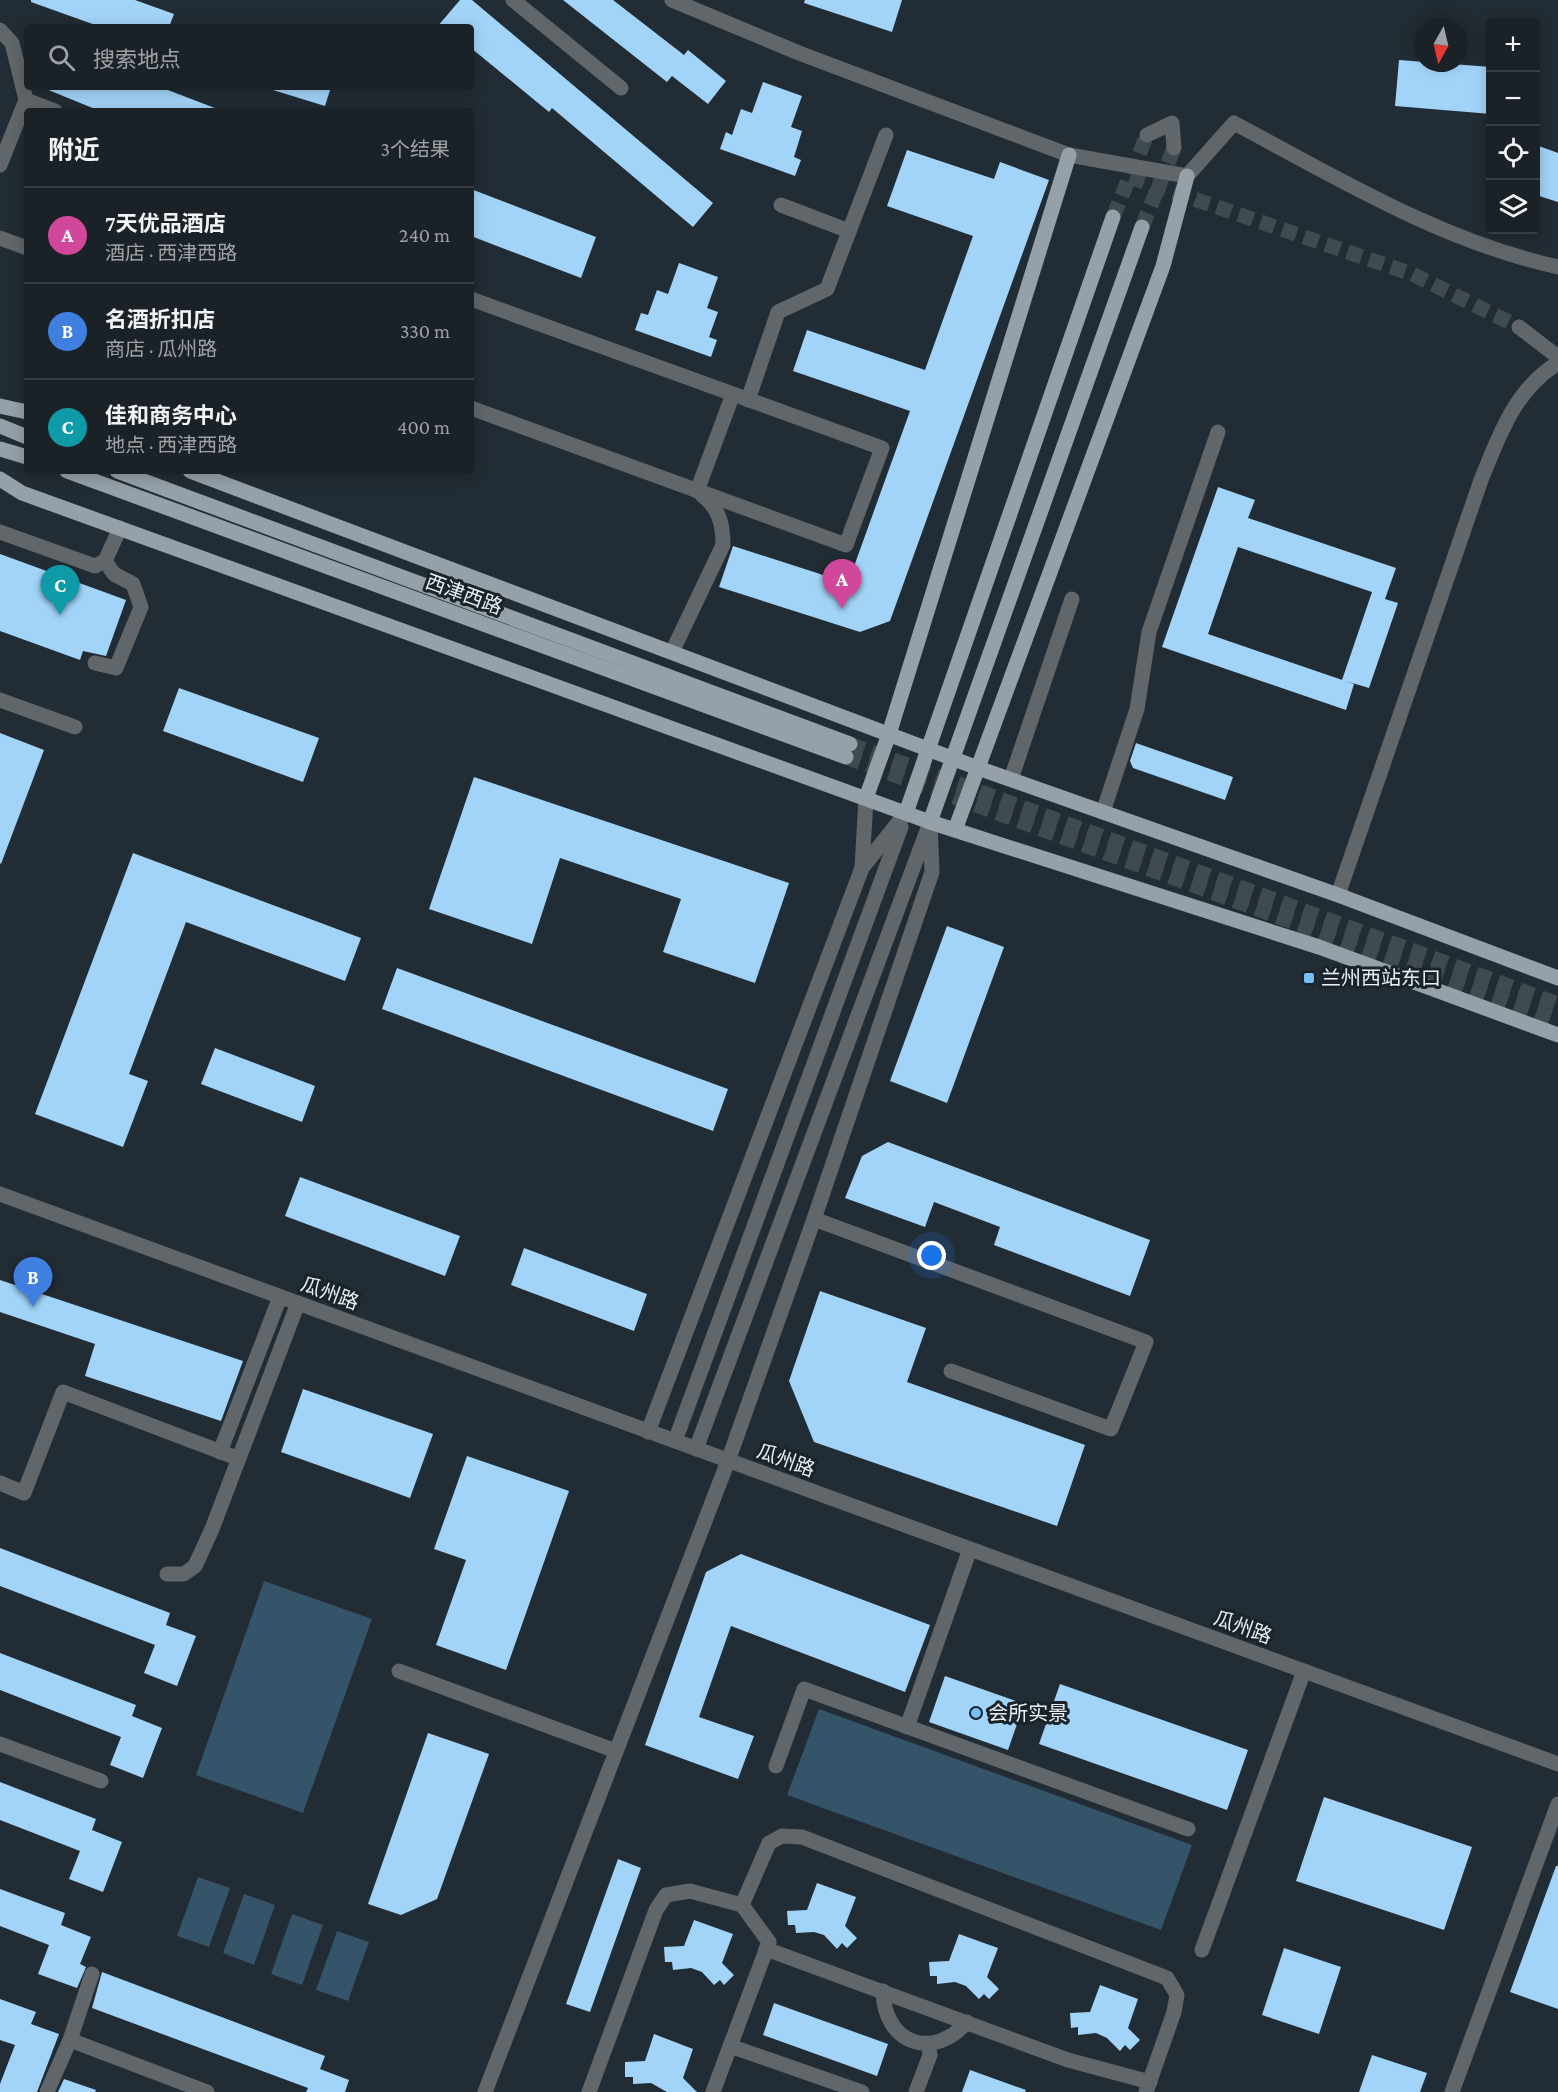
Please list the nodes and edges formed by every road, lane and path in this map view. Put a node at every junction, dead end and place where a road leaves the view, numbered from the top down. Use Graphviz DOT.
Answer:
graph roads {
  1 [pos="513,0"];
  2 [pos="672,0"];
  3 [pos="0,30"];
  4 [pos="621,88"];
  5 [pos="26,100"];
  6 [pos="48,108"];
  7 [pos="886,135"];
  8 [pos="1147,135"];
  9 [pos="1174,148"];
  10 [pos="1069,154"];
  11 [pos="0,165"];
  12 [pos="1187,176"];
  13 [pos="781,205"];
  14 [pos="1113,217"];
  15 [pos="1142,227"];
  16 [pos="849,231"];
  17 [pos="0,238"];
  18 [pos="24,247"];
  19 [pos="1558,267"];
  20 [pos="474,299"];
  21 [pos="1558,342"];
  22 [pos="1558,357"];
  23 [pos="1558,363"];
  24 [pos="733,394"];
  25 [pos="748,400"];
  26 [pos="0,406"];
  27 [pos="474,409"];
  28 [pos="24,411"];
  29 [pos="0,426"];
  30 [pos="1218,432"];
  31 [pos="24,436"];
  32 [pos="0,449"];
  33 [pos="24,456"];
  34 [pos="75,474"];
  35 [pos="125,474"];
  36 [pos="198,474"];
  37 [pos="0,479"];
  38 [pos="697,491"];
  39 [pos="120,528"];
  40 [pos="0,532"];
  41 [pos="105,561"];
  42 [pos="1072,599"];
  43 [pos="672,652"];
  44 [pos="95,663"];
  45 [pos="0,700"];
  46 [pos="75,727"];
  47 [pos="889,734"];
  48 [pos="930,750"];
  49 [pos="954,759"];
  50 [pos="978,768"];
  51 [pos="1011,779"];
  52 [pos="866,798"];
  53 [pos="1103,812"];
  54 [pos="906,813"];
  55 [pos="930,822"];
  56 [pos="955,830"];
  57 [pos="862,868"];
  58 [pos="1338,895"];
  59 [pos="1558,978"];
  60 [pos="1558,1035"];
  61 [pos="0,1194"];
  62 [pos="814,1220"];
  63 [pos="280,1297"];
  64 [pos="298,1303"];
  65 [pos="951,1371"];
  66 [pos="648,1432"];
  67 [pos="675,1441"];
  68 [pos="696,1449"];
  69 [pos="220,1452"];
  70 [pos="237,1458"];
  71 [pos="728,1461"];
  72 [pos="0,1483"];
  73 [pos="970,1549"];
  74 [pos="166,1574"];
  75 [pos="399,1671"];
  76 [pos="1304,1671"];
  77 [pos="907,1727"];
  78 [pos="0,1744"];
  79 [pos="616,1751"];
  80 [pos="1558,1764"];
  81 [pos="776,1766"];
  82 [pos="101,1781"];
  83 [pos="1558,1804"];
  84 [pos="1188,1829"];
  85 [pos="742,1905"];
  86 [pos="766,1949"];
  87 [pos="1202,1950"];
  88 [pos="92,1974"];
  89 [pos="882,1991"];
  90 [pos="967,2022"];
  91 [pos="70,2040"];
  92 [pos="928,2044"];
  93 [pos="730,2046"];
  94 [pos="1148,2087"];
  95 [pos="47,2092"];
  96 [pos="207,2092"];
  97 [pos="484,2092"];
  98 [pos="589,2092"];
  99 [pos="713,2092"];
  100 [pos="862,2092"];
  101 [pos="916,2092"];
  102 [pos="1452,2092"];
  1 -- 4 [label="street"];
  2 -- 10 [label="street"];
  3 -- 5 [label="street"];
  5 -- 6 [label="street"];
  5 -- 11 [label="street"];
  7 -- 16 [label="street"];
  8 -- 9 [label="street"];
  10 -- 12 [label="street"];
  10 -- 47 [label="main road"];
  12 -- 19 [label="street"];
  12 -- 50 [label="main road"];
  13 -- 16 [label="street"];
  14 -- 48 [label="main road"];
  15 -- 49 [label="main road"];
  16 -- 25 [label="street"];
  17 -- 18 [label="street"];
  20 -- 24 [label="street"];
  21 -- 22 [label="street"];
  23 -- 58 [label="street"];
  24 -- 25 [label="street"];
  24 -- 38 [label="street"];
  25 -- 38 [label="street"];
  26 -- 28 [label="main road"];
  27 -- 38 [label="street"];
  29 -- 31 [label="main road"];
  30 -- 53 [label="street"];
  32 -- 33 [label="main road"];
  34 -- 35 [label="main road, 西津西路"];
  36 -- 43 [label="main road"];
  37 -- 39 [label="main road"];
  38 -- 43 [label="street"];
  39 -- 41 [label="street"];
  39 -- 52 [label="main road"];
  40 -- 41 [label="street"];
  41 -- 44 [label="street"];
  42 -- 51 [label="street"];
  43 -- 47 [label="main road"];
  45 -- 46 [label="street"];
  47 -- 48 [label="main road"];
  47 -- 52 [label="main road"];
  48 -- 49 [label="main road"];
  48 -- 54 [label="main road"];
  49 -- 50 [label="main road"];
  49 -- 55 [label="main road"];
  50 -- 51 [label="main road"];
  50 -- 56 [label="main road"];
  51 -- 53 [label="main road"];
  52 -- 54 [label="main road"];
  52 -- 57 [label="street"];
  53 -- 58 [label="main road"];
  54 -- 55 [label="main road"];
  54 -- 57 [label="street"];
  54 -- 67 [label="street"];
  55 -- 56 [label="main road"];
  55 -- 62 [label="street"];
  55 -- 68 [label="street"];
  56 -- 60 [label="main road"];
  57 -- 66 [label="street"];
  58 -- 59 [label="main road"];
  61 -- 63 [label="street, 瓜州路"];
  62 -- 65 [label="street"];
  62 -- 71 [label="street"];
  63 -- 64 [label="street, 瓜州路"];
  63 -- 69 [label="street"];
  64 -- 66 [label="street, 瓜州路"];
  64 -- 70 [label="street"];
  66 -- 67 [label="street, 瓜州路"];
  67 -- 68 [label="street, 瓜州路"];
  68 -- 71 [label="street, 瓜州路"];
  69 -- 70 [label="street"];
  69 -- 72 [label="street"];
  70 -- 74 [label="street"];
  71 -- 73 [label="street, 瓜州路"];
  71 -- 79 [label="street"];
  73 -- 76 [label="street, 瓜州路"];
  73 -- 77 [label="street"];
  75 -- 79 [label="street"];
  76 -- 80 [label="street, 瓜州路"];
  76 -- 87 [label="street"];
  77 -- 81 [label="street"];
  77 -- 84 [label="street"];
  78 -- 82 [label="street"];
  79 -- 97 [label="street"];
  83 -- 102 [label="street"];
  85 -- 86 [label="street"];
  85 -- 94 [label="street"];
  85 -- 98 [label="street"];
  86 -- 89 [label="street"];
  86 -- 93 [label="street"];
  88 -- 91 [label="street"];
  89 -- 90 [label="street"];
  89 -- 92 [label="street"];
  90 -- 92 [label="street"];
  90 -- 94 [label="street"];
  91 -- 95 [label="street"];
  91 -- 96 [label="street"];
  92 -- 101 [label="street"];
  93 -- 99 [label="street"];
  93 -- 100 [label="street"];
}
